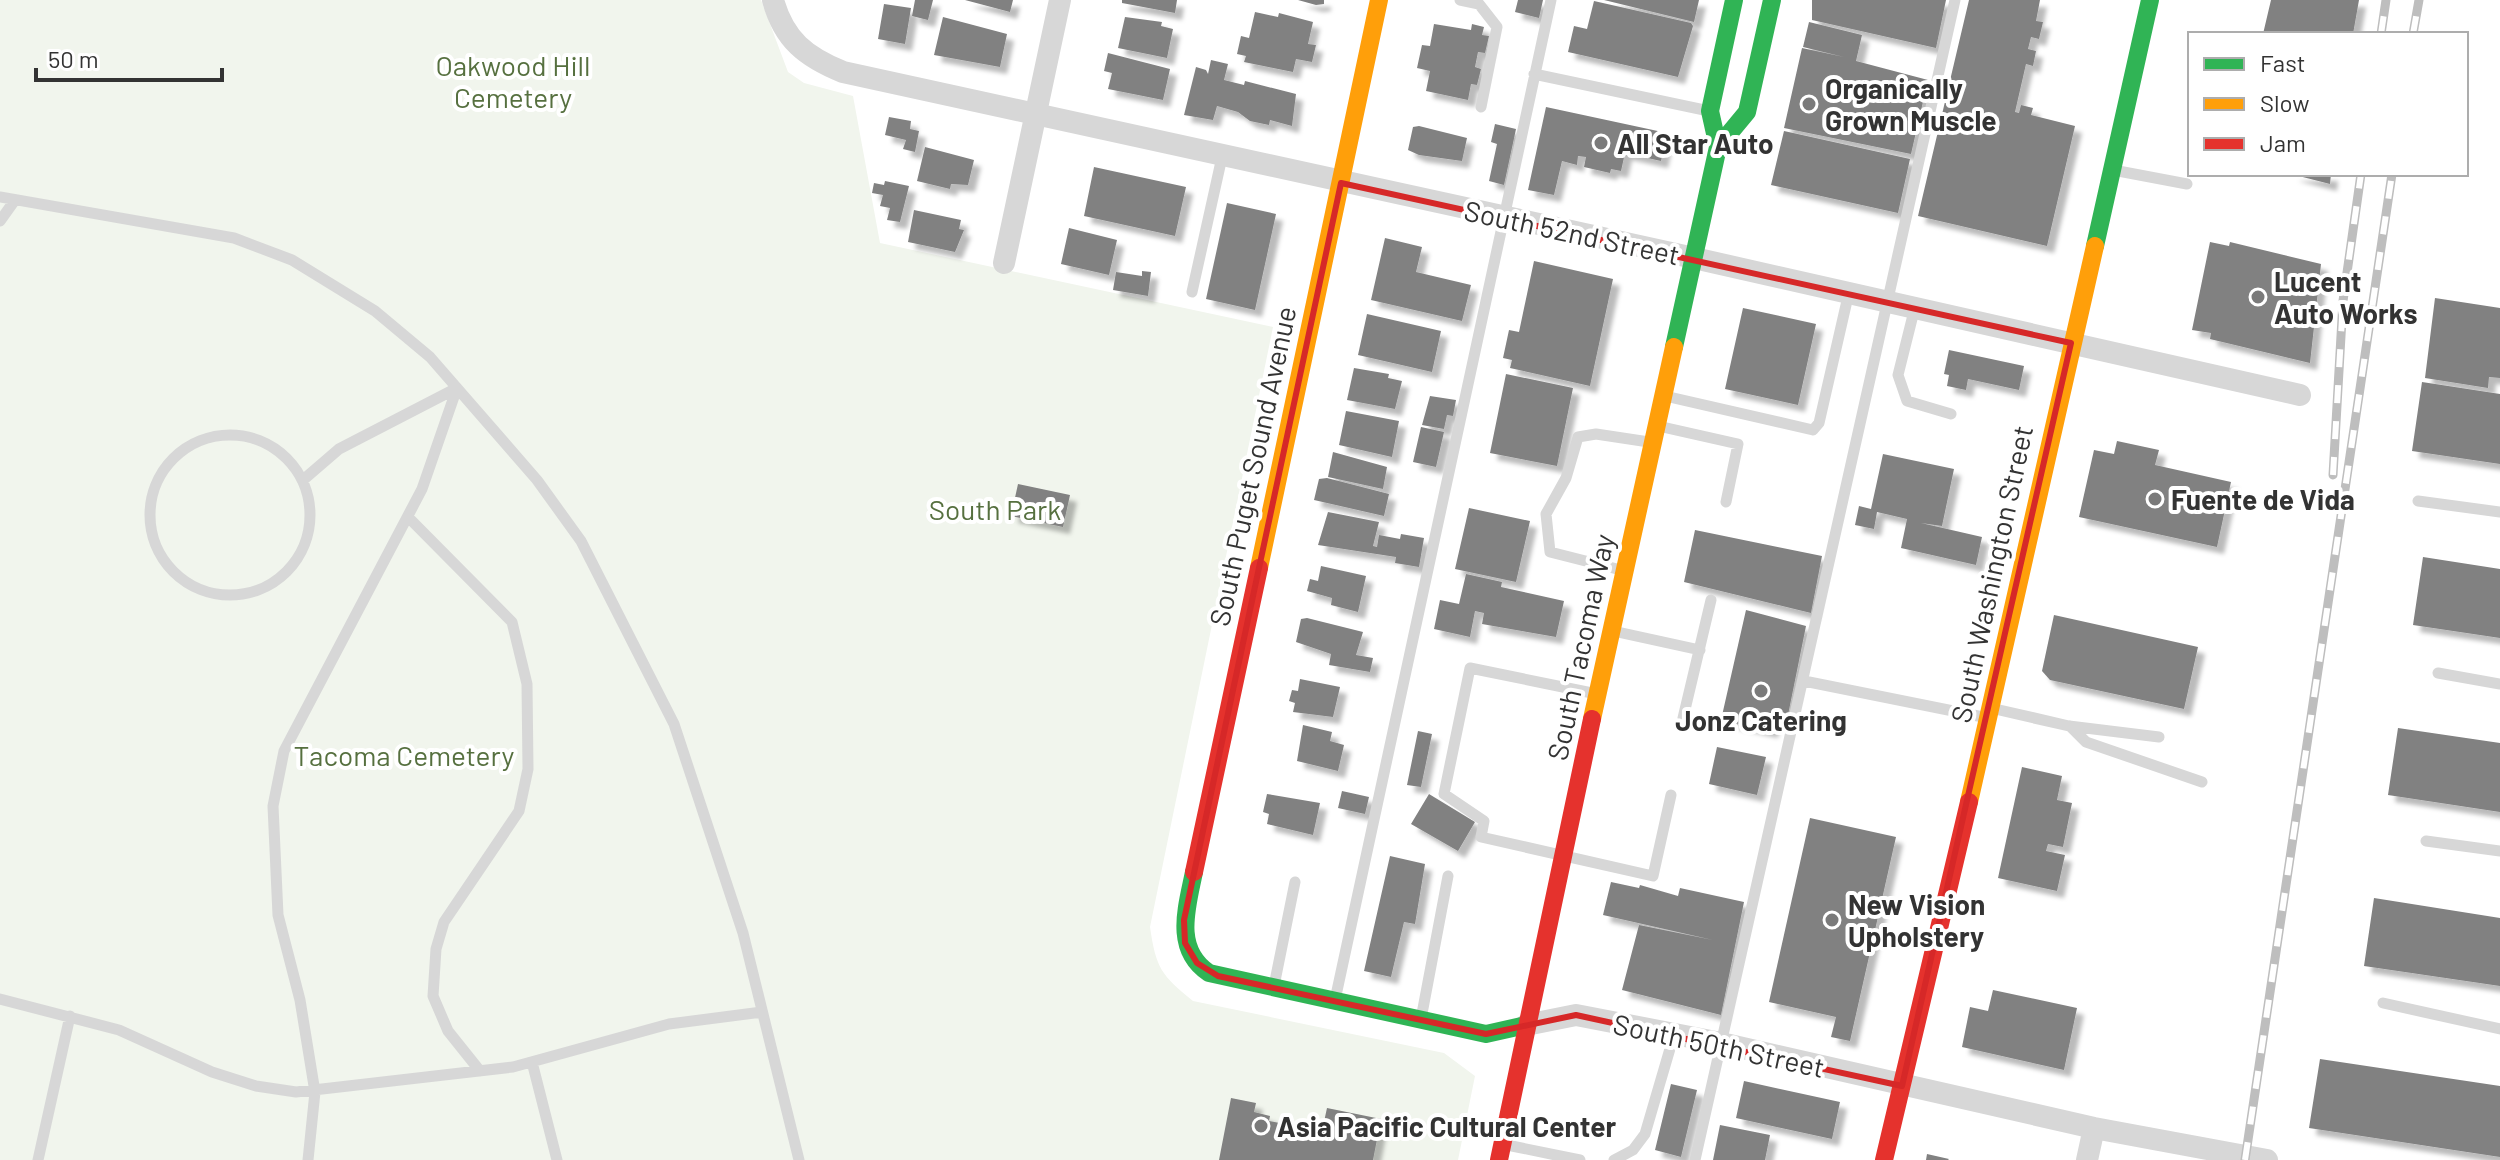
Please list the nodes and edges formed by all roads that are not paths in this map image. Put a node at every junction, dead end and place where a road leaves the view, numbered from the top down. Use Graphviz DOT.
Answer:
graph roads {
  1 [pos="773,0"];
  2 [pos="1060,0"];
  3 [pos="1379,0"];
  4 [pos="1460,0"];
  5 [pos="1551,0"];
  6 [pos="1734,0"];
  7 [pos="1772,0"];
  8 [pos="1955,0"];
  9 [pos="2150,0"];
  10 [pos="1534,74"];
  11 [pos="1481,107"];
  12 [pos="1710,111"];
  13 [pos="1036,115"];
  14 [pos="1718,147"];
  15 [pos="1222,157"];
  16 [pos="2111,170"];
  17 [pos="1341,183"];
  18 [pos="2187,184"];
  19 [pos="0,197"];
  20 [pos="15,200"];
  21 [pos="1502,217"];
  22 [pos="0,221"];
  23 [pos="1694,258"];
  24 [pos="1004,263"];
  25 [pos="1192,292"];
  26 [pos="1849,292"];
  27 [pos="1888,301"];
  28 [pos="1915,307"];
  29 [pos="2071,343"];
  30 [pos="457,388"];
  31 [pos="2300,395"];
  32 [pos="1664,396"];
  33 [pos="1951,414"];
  34 [pos="1655,434"];
  35 [pos="303,480"];
  36 [pos="2418,501"];
  37 [pos="1726,502"];
  38 [pos="2500,512"];
  39 [pos="408,517"];
  40 [pos="1625,571"];
  41 [pos="1711,600"];
  42 [pos="1612,631"];
  43 [pos="1700,650"];
  44 [pos="2438,673"];
  45 [pos="1804,681"];
  46 [pos="2500,684"];
  47 [pos="1599,694"];
  48 [pos="1990,713"];
  49 [pos="1683,718"];
  50 [pos="2069,726"];
  51 [pos="2159,737"];
  52 [pos="2202,782"];
  53 [pos="1671,795"];
  54 [pos="2426,841"];
  55 [pos="2500,851"];
  56 [pos="1563,856"];
  57 [pos="1448,876"];
  58 [pos="1295,882"];
  59 [pos="1185,943"];
  60 [pos="1274,987"];
  61 [pos="0,999"];
  62 [pos="1335,1000"];
  63 [pos="2383,1003"];
  64 [pos="762,1012"];
  65 [pos="70,1016"];
  66 [pos="1421,1019"];
  67 [pos="1526,1025"];
  68 [pos="2500,1029"];
  69 [pos="1674,1035"];
  70 [pos="1721,1043"];
  71 [pos="532,1062"];
  72 [pos="480,1071"];
  73 [pos="1902,1086"];
  74 [pos="315,1092"];
  75 [pos="2094,1128"];
  76 [pos="1501,1152"];
  77 [pos="38,1160"];
  78 [pos="308,1160"];
  79 [pos="557,1160"];
  80 [pos="799,1160"];
  81 [pos="1580,1160"];
  82 [pos="1614,1160"];
  83 [pos="1695,1160"];
  84 [pos="1884,1160"];
  85 [pos="2087,1160"];
  86 [pos="2267,1160"];
  1 -- 13 [label="street, South 52nd Street"];
  2 -- 13 [label="street"];
  3 -- 17 [label="street, South Puget Sound Avenue"];
  4 -- 11 [label="lane"];
  5 -- 10 [label="lane"];
  6 -- 12 [label="street, South Tacoma Way"];
  7 -- 14 [label="street, South Tacoma Way"];
  8 -- 27 [label="lane"];
  9 -- 16 [label="street, South Washington Street"];
  10 -- 12 [label="lane"];
  10 -- 21 [label="lane"];
  12 -- 14 [label="street, South Tacoma Way"];
  13 -- 15 [label="street, South 52nd Street"];
  13 -- 24 [label="street"];
  14 -- 23 [label="street, South Tacoma Way"];
  15 -- 17 [label="street, South 52nd Street"];
  15 -- 25 [label="lane"];
  16 -- 18 [label="lane"];
  16 -- 29 [label="street, South Washington Street"];
  17 -- 21 [label="street, South 52nd Street"];
  17 -- 59 [label="street, South Puget Sound Avenue"];
  19 -- 20 [label="lane"];
  20 -- 22 [label="lane"];
  20 -- 30 [label="lane"];
  21 -- 23 [label="street, South 52nd Street"];
  21 -- 62 [label="lane"];
  23 -- 26 [label="street, South 52nd Street"];
  23 -- 32 [label="street, South Tacoma Way"];
  26 -- 27 [label="street, South 52nd Street"];
  26 -- 32 [label="lane"];
  27 -- 28 [label="street, South 52nd Street"];
  27 -- 45 [label="lane"];
  28 -- 29 [label="street, South 52nd Street"];
  28 -- 33 [label="lane"];
  29 -- 31 [label="street, South 52nd Street"];
  29 -- 48 [label="street, South Washington Street"];
  30 -- 35 [label="lane"];
  30 -- 39 [label="lane"];
  30 -- 64 [label="lane"];
  32 -- 34 [label="street, South Tacoma Way"];
  34 -- 37 [label="lane"];
  34 -- 40 [label="street, South Tacoma Way"];
  34 -- 40 [label="lane"];
  35 -- 35 [label="lane"];
  36 -- 38 [label="lane"];
  39 -- 72 [label="lane"];
  39 -- 74 [label="lane"];
  40 -- 42 [label="street, South Tacoma Way"];
  41 -- 43 [label="lane"];
  42 -- 43 [label="lane"];
  42 -- 47 [label="street, South Tacoma Way"];
  43 -- 49 [label="lane"];
  44 -- 46 [label="lane"];
  45 -- 48 [label="lane"];
  45 -- 70 [label="lane"];
  47 -- 56 [label="street, South Tacoma Way"];
  47 -- 56 [label="lane"];
  48 -- 50 [label="lane"];
  48 -- 73 [label="street, South Washington Street"];
  50 -- 51 [label="lane"];
  50 -- 52 [label="lane"];
  53 -- 56 [label="lane"];
  54 -- 55 [label="lane"];
  56 -- 67 [label="street, South Tacoma Way"];
  57 -- 66 [label="lane"];
  58 -- 60 [label="lane"];
  59 -- 60 [label="street, South 50th Street"];
  60 -- 62 [label="street, South 50th Street"];
  61 -- 65 [label="lane"];
  62 -- 66 [label="street, South 50th Street"];
  63 -- 68 [label="lane"];
  64 -- 71 [label="lane"];
  64 -- 80 [label="lane"];
  65 -- 74 [label="lane"];
  65 -- 77 [label="lane"];
  66 -- 67 [label="street, South 50th Street"];
  67 -- 69 [label="street, South 50th Street"];
  67 -- 76 [label="street, South Tacoma Way"];
  69 -- 70 [label="street, South 50th Street"];
  69 -- 82 [label="lane"];
  70 -- 73 [label="street, South 50th Street"];
  70 -- 83 [label="lane"];
  71 -- 72 [label="lane"];
  71 -- 79 [label="lane"];
  72 -- 74 [label="lane"];
  73 -- 75 [label="street, South 50th Street"];
  73 -- 84 [label="street, South Washington Street"];
  74 -- 78 [label="lane"];
  75 -- 85 [label="street"];
  75 -- 86 [label="street, South 50th Street"];
  76 -- 81 [label="lane"];
}
